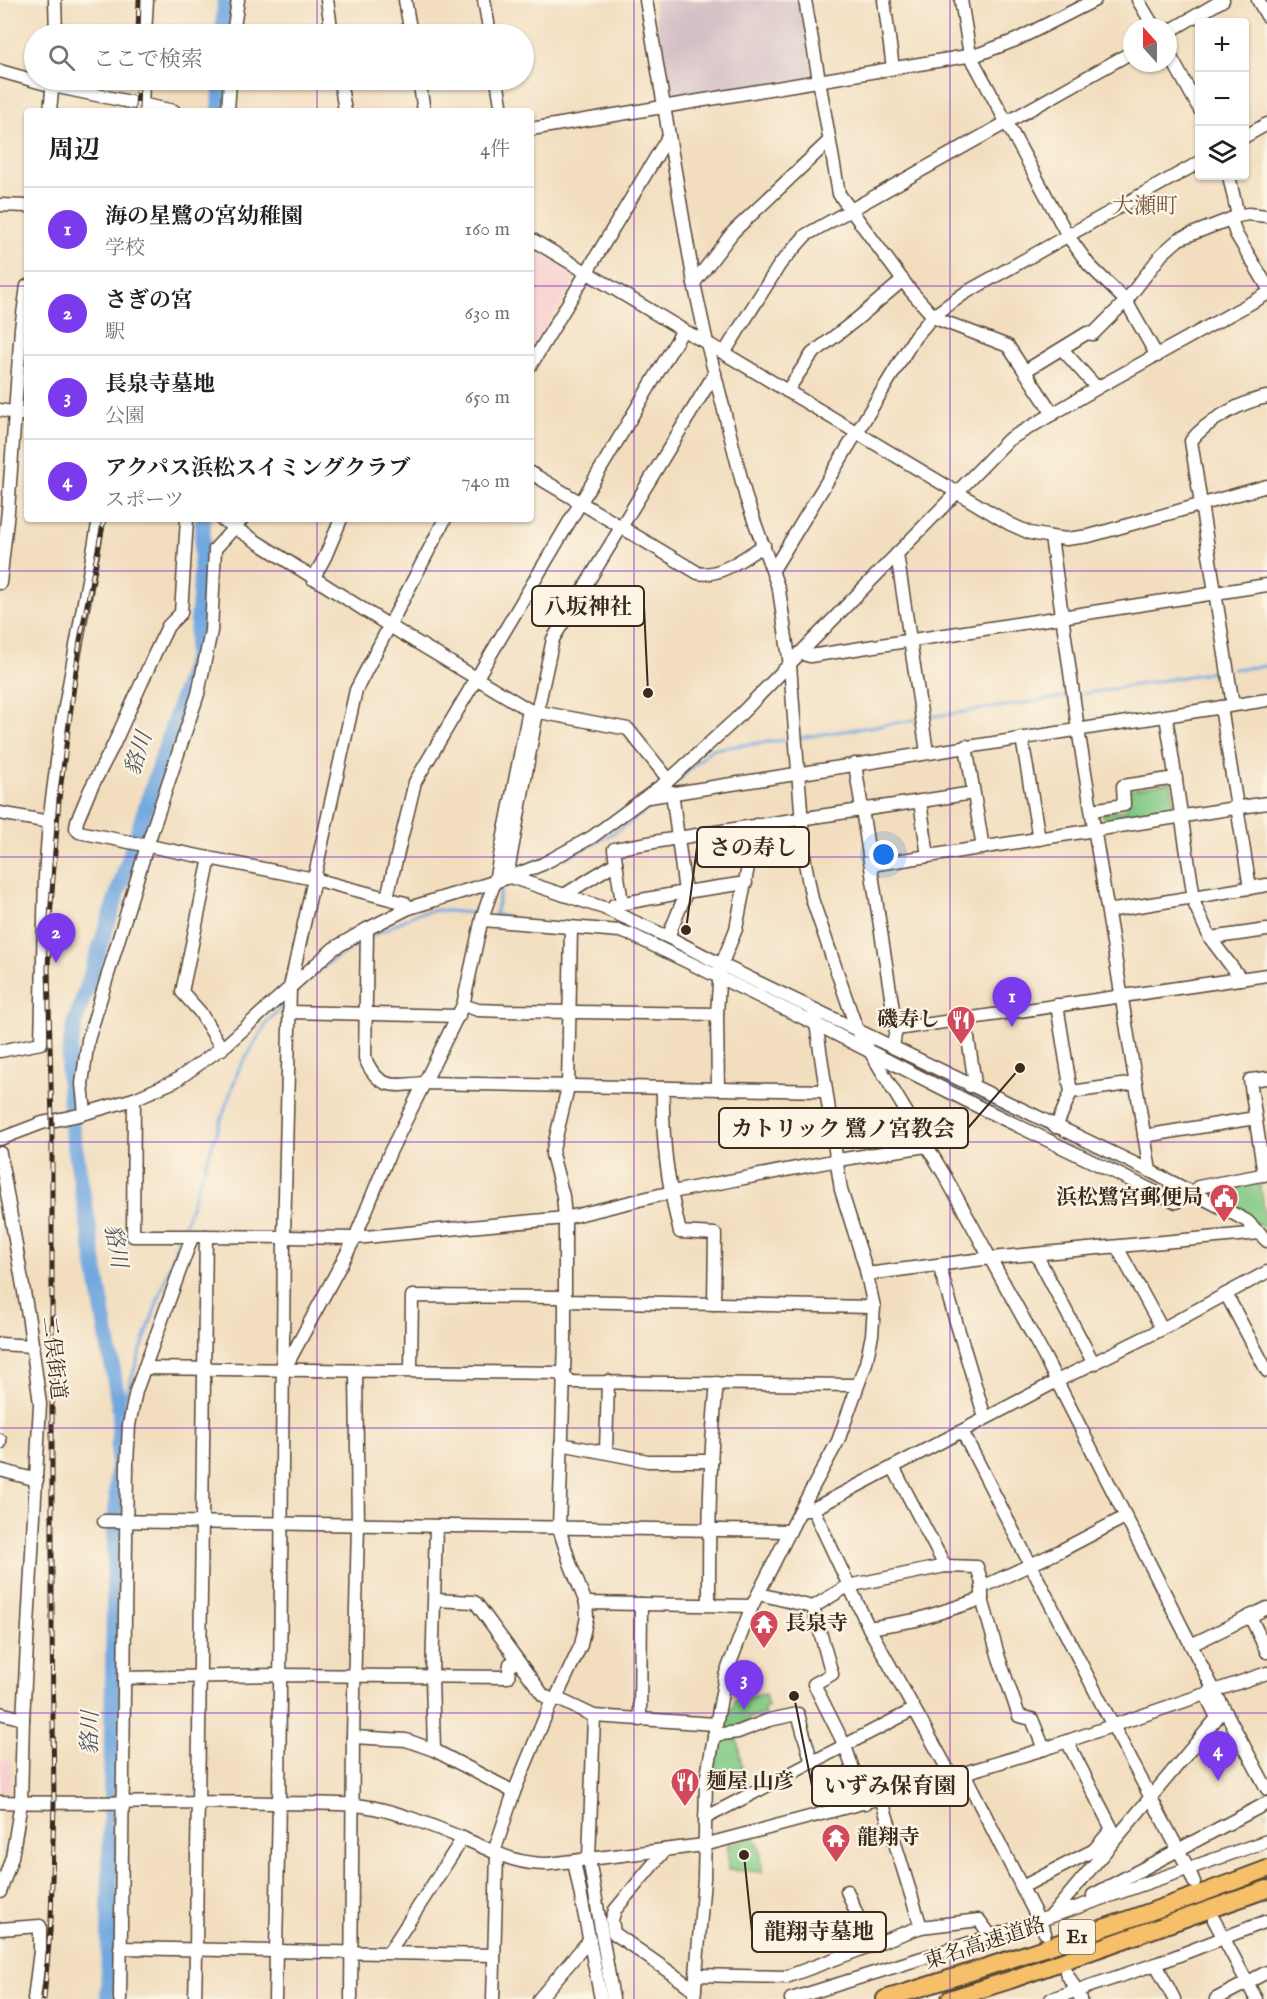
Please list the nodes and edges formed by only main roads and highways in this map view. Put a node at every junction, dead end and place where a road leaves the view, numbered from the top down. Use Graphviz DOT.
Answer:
graph roads {
  1 [pos="1267,1869"];
  2 [pos="1267,1889"];
  3 [pos="885,1999"];
  4 [pos="951,1999"];
  1 -- 3 [label="highway, 東名高速道路 / E1"];
  2 -- 4 [label="highway, 東名高速道路 / E1"];
}
